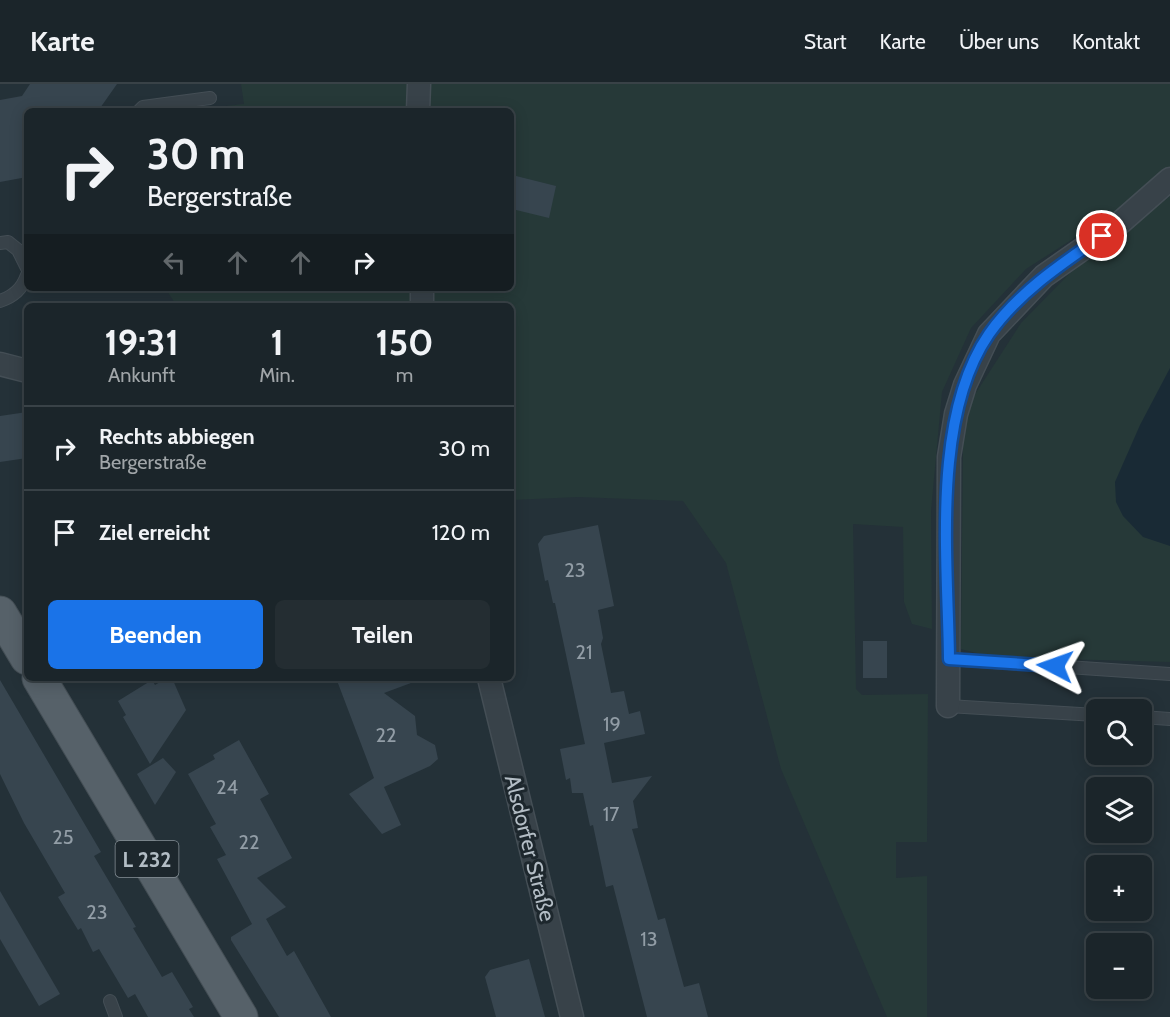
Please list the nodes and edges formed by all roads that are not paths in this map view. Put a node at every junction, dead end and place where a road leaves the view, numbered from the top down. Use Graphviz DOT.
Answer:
graph roads {
  1 [pos="419,84"];
  2 [pos="210,98"];
  3 [pos="142,108"];
  4 [pos="418,108"];
  5 [pos="1170,179"];
  6 [pos="0,243"];
  7 [pos="24,262"];
  8 [pos="24,283"];
  9 [pos="0,301"];
  10 [pos="0,364"];
  11 [pos="24,370"];
  12 [pos="0,613"];
  13 [pos="24,653"];
  14 [pos="949,659"];
  15 [pos="1170,674"];
  16 [pos="41,681"];
  17 [pos="490,681"];
  18 [pos="948,706"];
  19 [pos="1086,714"];
  20 [pos="1152,718"];
  21 [pos="1170,719"];
  22 [pos="110,1001"];
  23 [pos="116,1017"];
  24 [pos="241,1017"];
  25 [pos="572,1017"];
  1 -- 4 [label="street"];
  2 -- 3 [label="lane"];
  5 -- 14 [label="street"];
  6 -- 7 [label="lane"];
  8 -- 9 [label="lane"];
  10 -- 11 [label="street"];
  12 -- 13 [label="main road"];
  14 -- 15 [label="lane"];
  14 -- 18 [label="street"];
  16 -- 24 [label="main road, L 232"];
  17 -- 25 [label="street, Alsdorfer Straße"];
  18 -- 19 [label="lane"];
  20 -- 21 [label="lane"];
  22 -- 23 [label="lane"];
}
